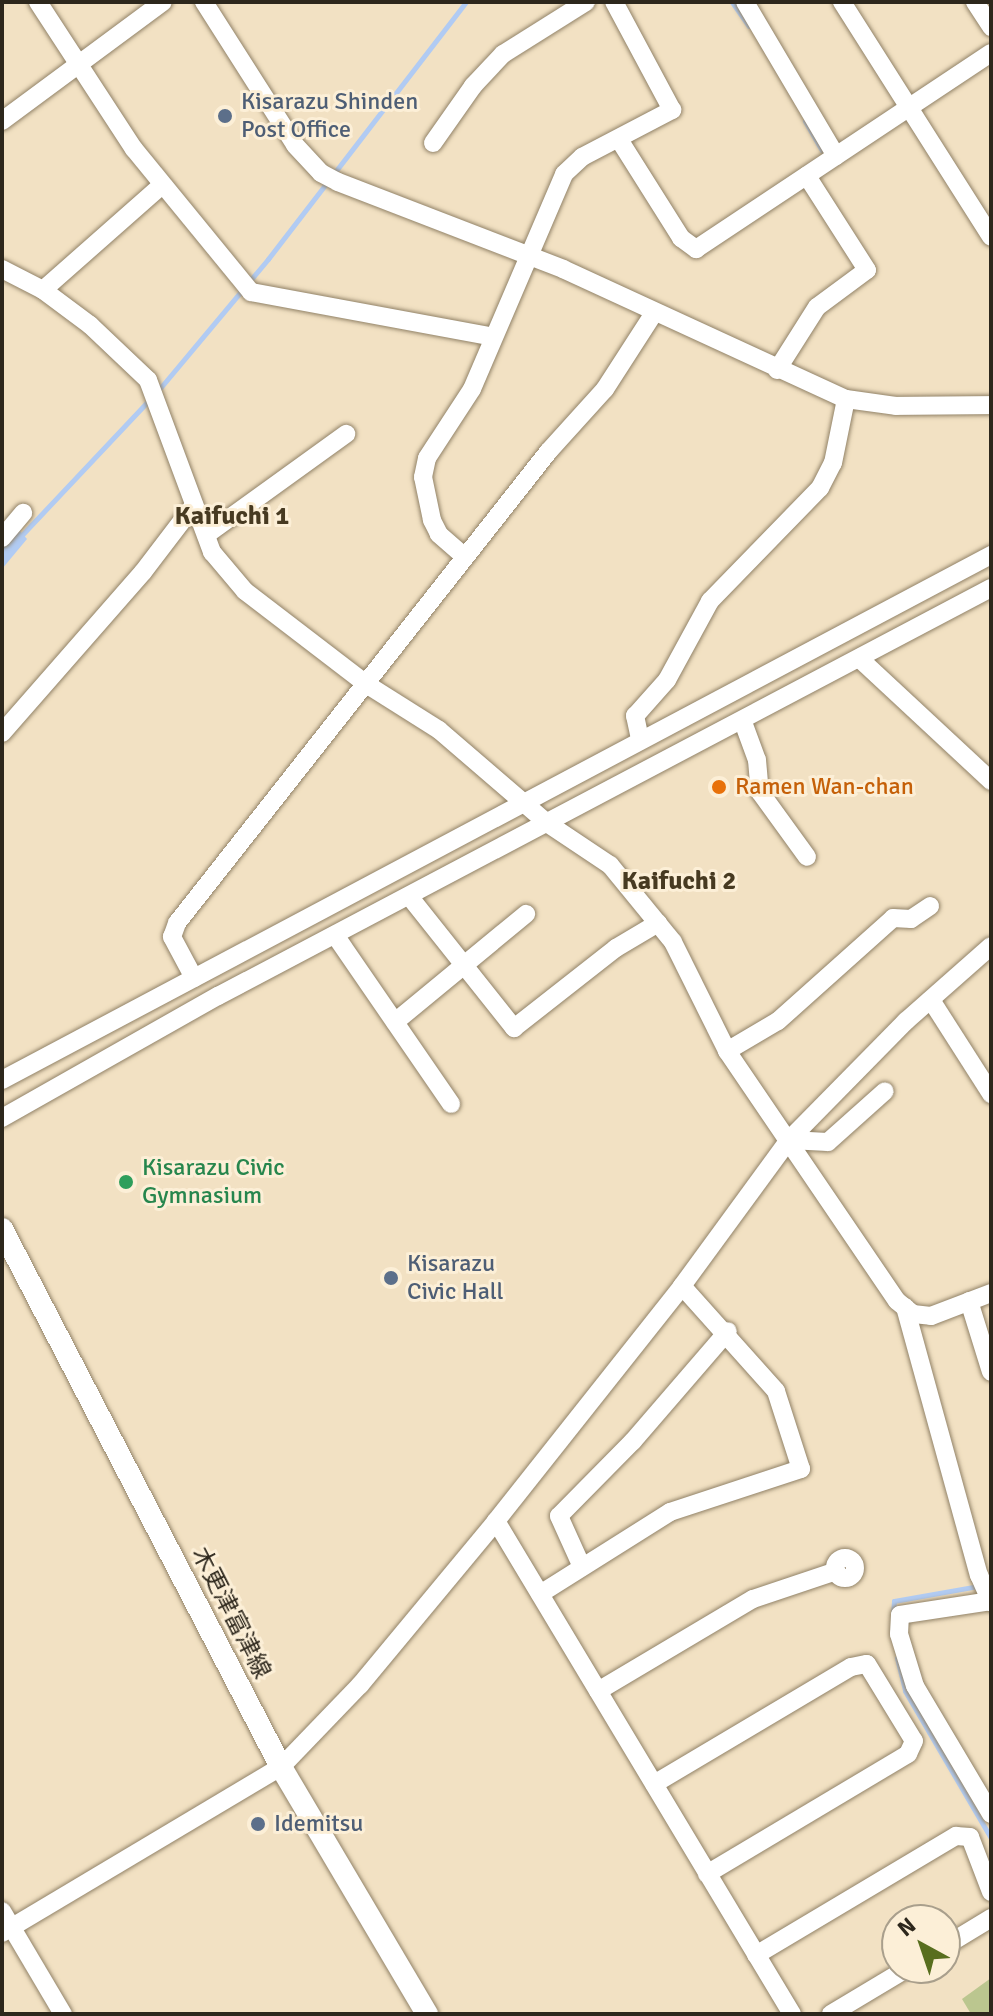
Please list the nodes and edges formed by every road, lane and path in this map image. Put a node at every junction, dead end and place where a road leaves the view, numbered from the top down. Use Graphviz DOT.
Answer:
graph roads {
  1 [pos="38,2"];
  2 [pos="163,2"];
  3 [pos="204,2"];
  4 [pos="586,2"];
  5 [pos="614,2"];
  6 [pos="745,2"];
  7 [pos="842,2"];
  8 [pos="975,2"];
  9 [pos="991,27"];
  10 [pos="991,53"];
  11 [pos="77,66"];
  12 [pos="908,107"];
  13 [pos="2,121"];
  14 [pos="620,141"];
  15 [pos="433,143"];
  16 [pos="836,156"];
  17 [pos="807,176"];
  18 [pos="162,185"];
  19 [pos="991,237"];
  20 [pos="526,256"];
  21 [pos="2,269"];
  22 [pos="43,290"];
  23 [pos="654,313"];
  24 [pos="493,337"];
  25 [pos="777,370"];
  26 [pos="846,399"];
  27 [pos="991,405"];
  28 [pos="346,434"];
  29 [pos="194,505"];
  30 [pos="23,513"];
  31 [pos="206,535"];
  32 [pos="2,538"];
  33 [pos="991,555"];
  34 [pos="465,557"];
  35 [pos="991,588"];
  36 [pos="861,660"];
  37 [pos="366,684"];
  38 [pos="743,722"];
  39 [pos="2,733"];
  40 [pos="640,739"];
  41 [pos="988,773"];
  42 [pos="521,801"];
  43 [pos="547,823"];
  44 [pos="807,857"];
  45 [pos="409,896"];
  46 [pos="930,906"];
  47 [pos="526,914"];
  48 [pos="658,923"];
  49 [pos="335,935"];
  50 [pos="991,946"];
  51 [pos="464,966"];
  52 [pos="194,978"];
  53 [pos="931,1000"];
  54 [pos="395,1022"];
  55 [pos="727,1051"];
  56 [pos="2,1080"];
  57 [pos="885,1091"];
  58 [pos="991,1094"];
  59 [pos="451,1104"];
  60 [pos="2,1118"];
  61 [pos="789,1140"];
  62 [pos="2,1229"];
  63 [pos="682,1286"];
  64 [pos="991,1293"];
  65 [pos="969,1301"];
  66 [pos="905,1307"];
  67 [pos="728,1331"];
  68 [pos="991,1372"];
  69 [pos="496,1521"];
  70 [pos="582,1567"];
  71 [pos="836,1571"];
  72 [pos="540,1594"];
  73 [pos="991,1601"];
  74 [pos="598,1691"];
  75 [pos="281,1767"];
  76 [pos="654,1784"];
  77 [pos="991,1814"];
  78 [pos="707,1874"];
  79 [pos="991,1892"];
  80 [pos="991,1918"];
  81 [pos="5,1923"];
  82 [pos="961,1936"];
  83 [pos="756,1955"];
  84 [pos="881,1984"];
  85 [pos="63,2014"];
  86 [pos="427,2014"];
  87 [pos="792,2014"];
  88 [pos="831,2014"];
  1 -- 11 [label="street"];
  2 -- 11 [label="street"];
  3 -- 20 [label="street"];
  4 -- 15 [label="street"];
  5 -- 14 [label="street"];
  6 -- 16 [label="street"];
  7 -- 12 [label="street"];
  8 -- 9 [label="street"];
  10 -- 12 [label="street"];
  11 -- 13 [label="street"];
  11 -- 18 [label="street"];
  12 -- 16 [label="street"];
  12 -- 19 [label="street"];
  14 -- 17 [label="street"];
  14 -- 20 [label="street"];
  16 -- 17 [label="street"];
  17 -- 25 [label="street"];
  18 -- 22 [label="street"];
  18 -- 24 [label="street"];
  20 -- 23 [label="street"];
  20 -- 24 [label="street"];
  21 -- 22 [label="street"];
  22 -- 29 [label="street"];
  23 -- 25 [label="street"];
  23 -- 34 [label="street"];
  24 -- 34 [label="street"];
  25 -- 26 [label="street"];
  26 -- 27 [label="street"];
  26 -- 40 [label="street"];
  28 -- 31 [label="street"];
  29 -- 31 [label="street"];
  29 -- 39 [label="street"];
  30 -- 32 [label="street"];
  31 -- 37 [label="street"];
  33 -- 40 [label="street"];
  34 -- 37 [label="street"];
  35 -- 36 [label="street"];
  36 -- 38 [label="street"];
  36 -- 41 [label="street"];
  37 -- 42 [label="street"];
  37 -- 52 [label="street"];
  38 -- 43 [label="street"];
  38 -- 44 [label="street"];
  40 -- 42 [label="street"];
  42 -- 43 [label="street"];
  42 -- 52 [label="street"];
  43 -- 45 [label="street"];
  43 -- 48 [label="street"];
  45 -- 49 [label="street"];
  45 -- 51 [label="street"];
  46 -- 55 [label="street"];
  47 -- 51 [label="street"];
  48 -- 51 [label="street"];
  48 -- 55 [label="street"];
  49 -- 54 [label="street"];
  49 -- 60 [label="street"];
  50 -- 53 [label="street"];
  51 -- 54 [label="street"];
  52 -- 56 [label="street"];
  53 -- 58 [label="street"];
  53 -- 61 [label="street"];
  54 -- 59 [label="street"];
  55 -- 61 [label="street"];
  57 -- 61 [label="street"];
  61 -- 63 [label="street"];
  61 -- 66 [label="street"];
  62 -- 75 [label="main road, 木更津富津線"];
  63 -- 67 [label="street"];
  63 -- 69 [label="street"];
  64 -- 65 [label="street"];
  65 -- 66 [label="street"];
  65 -- 68 [label="street"];
  66 -- 73 [label="street"];
  67 -- 70 [label="street"];
  67 -- 70 [label="street"];
  69 -- 72 [label="street"];
  69 -- 75 [label="street"];
  70 -- 72 [label="street"];
  71 -- 74 [label="street"];
  72 -- 74 [label="street"];
  73 -- 77 [label="street"];
  74 -- 76 [label="street"];
  75 -- 81 [label="street"];
  75 -- 86 [label="main road, 木更津富津線"];
  76 -- 78 [label="street"];
  76 -- 78 [label="street"];
  78 -- 83 [label="street"];
  79 -- 83 [label="street"];
  80 -- 82 [label="street"];
  81 -- 85 [label="street"];
  83 -- 87 [label="street"];
  84 -- 88 [label="street"];
}
